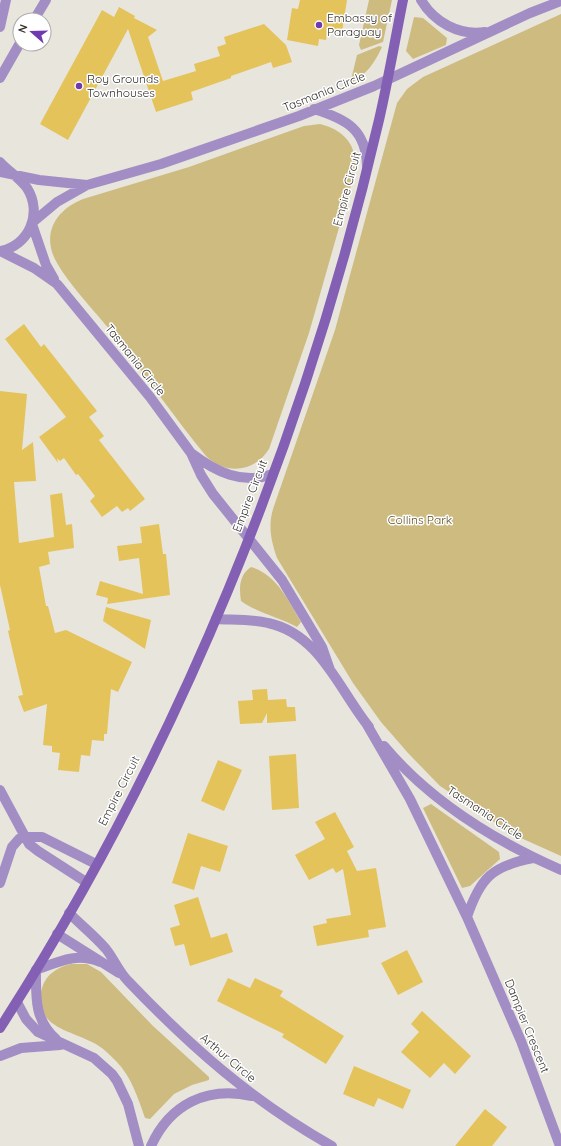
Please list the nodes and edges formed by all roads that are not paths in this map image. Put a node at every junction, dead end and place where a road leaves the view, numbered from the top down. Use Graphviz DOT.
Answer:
graph roads {
  1 [pos="6,0"];
  2 [pos="46,0"];
  3 [pos="403,0"];
  4 [pos="421,0"];
  5 [pos="561,1"];
  6 [pos="39,12"];
  7 [pos="0,27"];
  8 [pos="494,31"];
  9 [pos="15,52"];
  10 [pos="0,78"];
  11 [pos="387,80"];
  12 [pos="314,109"];
  13 [pos="0,162"];
  14 [pos="367,168"];
  15 [pos="0,172"];
  16 [pos="15,176"];
  17 [pos="87,185"];
  18 [pos="32,223"];
  19 [pos="0,251"];
  20 [pos="57,284"];
  21 [pos="191,453"];
  22 [pos="273,474"];
  23 [pos="248,537"];
  24 [pos="216,619"];
  25 [pos="330,670"];
  26 [pos="366,723"];
  27 [pos="0,790"];
  28 [pos="24,837"];
  29 [pos="533,858"];
  30 [pos="96,864"];
  31 [pos="561,870"];
  32 [pos="86,882"];
  33 [pos="0,883"];
  34 [pos="69,913"];
  35 [pos="467,918"];
  36 [pos="57,934"];
  37 [pos="100,962"];
  38 [pos="36,970"];
  39 [pos="121,974"];
  40 [pos="16,1002"];
  41 [pos="0,1028"];
  42 [pos="64,1045"];
  43 [pos="0,1056"];
  44 [pos="256,1097"];
  45 [pos="140,1146"];
  46 [pos="151,1146"];
  47 [pos="332,1146"];
  48 [pos="560,1146"];
  1 -- 7 [label="street"];
  2 -- 6 [label="street"];
  3 -- 11 [label="street, Empire Circuit"];
  4 -- 8 [label="street"];
  5 -- 8 [label="street, Tasmania Circle"];
  8 -- 11 [label="street, Tasmania Circle"];
  9 -- 10 [label="street"];
  11 -- 12 [label="street, Tasmania Circle"];
  11 -- 14 [label="street, Empire Circuit"];
  12 -- 14 [label="street"];
  12 -- 17 [label="street, Tasmania Circle"];
  13 -- 16 [label="street"];
  14 -- 22 [label="street, Empire Circuit"];
  15 -- 16 [label="street, Tasmania Circle"];
  16 -- 17 [label="street, Tasmania Circle"];
  16 -- 18 [label="street"];
  17 -- 18 [label="street, Tasmania Circle"];
  18 -- 19 [label="street"];
  18 -- 20 [label="street, Tasmania Circle"];
  19 -- 20 [label="street, Tasmania Circle"];
  20 -- 21 [label="street, Tasmania Circle"];
  21 -- 22 [label="street, Tasmania Circle"];
  21 -- 23 [label="street, Tasmania Circle"];
  22 -- 23 [label="street, Empire Circuit"];
  23 -- 24 [label="street, Empire Circuit"];
  23 -- 25 [label="street, Tasmania Circle"];
  24 -- 25 [label="street, Tasmania Circle"];
  24 -- 30 [label="street, Empire Circuit"];
  25 -- 26 [label="street, Tasmania Circle"];
  26 -- 29 [label="street, Tasmania Circle"];
  26 -- 35 [label="street, Dampier Crescent"];
  27 -- 28 [label="street"];
  28 -- 30 [label="street"];
  28 -- 32 [label="street"];
  28 -- 33 [label="street"];
  29 -- 31 [label="street, Tasmania Circle"];
  29 -- 35 [label="street"];
  30 -- 32 [label="street, Empire Circuit"];
  32 -- 34 [label="street, Empire Circuit"];
  34 -- 36 [label="street, Empire Circuit"];
  34 -- 39 [label="street, Arthur Circle"];
  35 -- 48 [label="street, Dampier Crescent"];
  36 -- 37 [label="street, Arthur Circle"];
  36 -- 38 [label="street, Empire Circuit"];
  37 -- 38 [label="street"];
  37 -- 39 [label="street, Arthur Circle"];
  38 -- 40 [label="street, Empire Circuit"];
  38 -- 42 [label="street"];
  39 -- 44 [label="street, Arthur Circle"];
  40 -- 41 [label="street, Empire Circuit"];
  40 -- 42 [label="street"];
  42 -- 43 [label="street"];
  42 -- 45 [label="street"];
  44 -- 46 [label="street"];
  44 -- 47 [label="street, Arthur Circle"];
}
